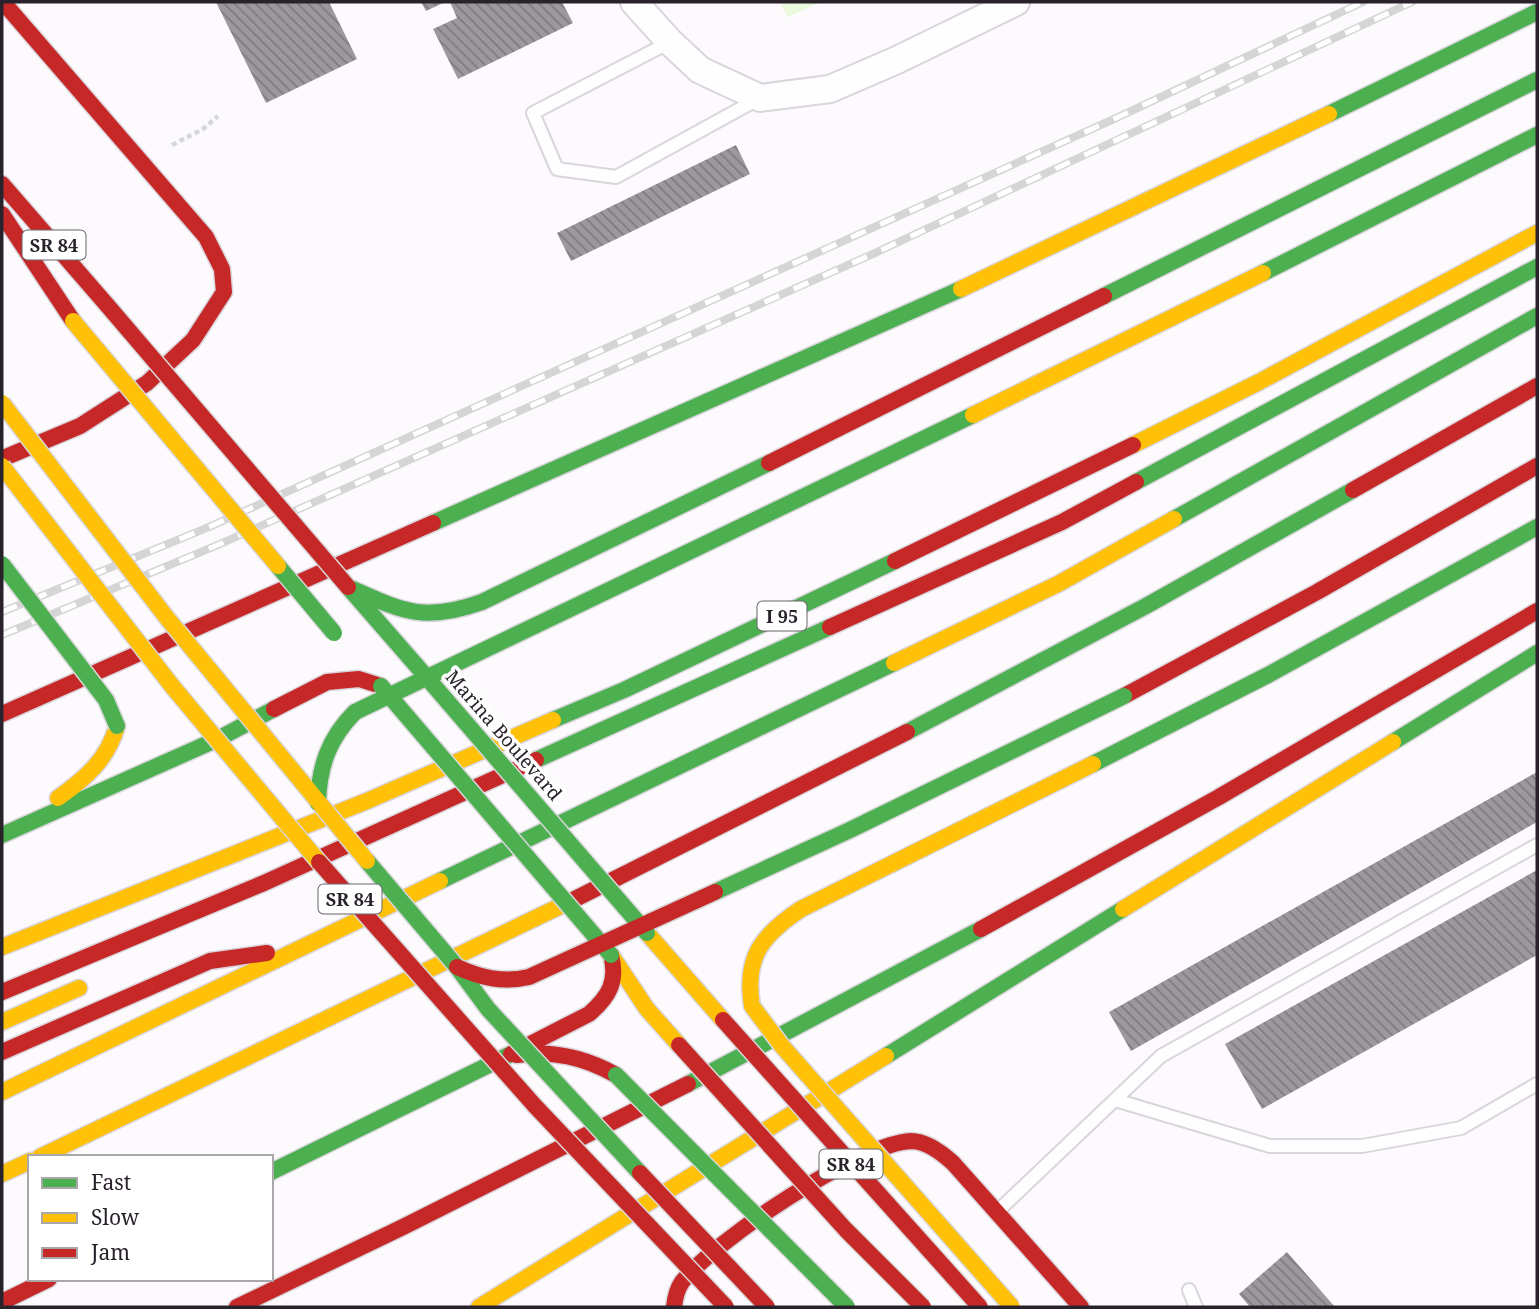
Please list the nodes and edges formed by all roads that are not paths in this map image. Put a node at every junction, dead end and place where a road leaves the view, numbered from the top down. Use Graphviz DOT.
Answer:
graph roads {
  1 [pos="3,2"];
  2 [pos="634,2"];
  3 [pos="1016,2"];
  4 [pos="1537,12"];
  5 [pos="670,42"];
  6 [pos="1537,80"];
  7 [pos="760,98"];
  8 [pos="1537,135"];
  9 [pos="2,184"];
  10 [pos="2,214"];
  11 [pos="1537,233"];
  12 [pos="1537,267"];
  13 [pos="1537,316"];
  14 [pos="1537,386"];
  15 [pos="2,403"];
  16 [pos="2,458"];
  17 [pos="1537,466"];
  18 [pos="2,467"];
  19 [pos="1537,527"];
  20 [pos="2,564"];
  21 [pos="348,587"];
  22 [pos="1537,611"];
  23 [pos="338,637"];
  24 [pos="1537,653"];
  25 [pos="357,659"];
  26 [pos="381,686"];
  27 [pos="2,713"];
  28 [pos="318,803"];
  29 [pos="4,834"];
  30 [pos="1537,845"];
  31 [pos="264,883"];
  32 [pos="226,917"];
  33 [pos="2,947"];
  34 [pos="301,948"];
  35 [pos="611,955"];
  36 [pos="457,967"];
  37 [pos="92,983"];
  38 [pos="2,992"];
  39 [pos="2,1022"];
  40 [pos="2,1052"];
  41 [pos="501,1058"];
  42 [pos="1537,1084"];
  43 [pos="2,1092"];
  44 [pos="1115,1100"];
  45 [pos="44,1155"];
  46 [pos="28,1162"];
  47 [pos="273,1171"];
  48 [pos="2,1174"];
  49 [pos="998,1212"];
  50 [pos="45,1281"];
  51 [pos="1189,1290"];
  52 [pos="2,1302"];
  53 [pos="237,1307"];
  54 [pos="479,1307"];
  55 [pos="674,1307"];
  56 [pos="726,1307"];
  57 [pos="767,1307"];
  58 [pos="847,1307"];
  59 [pos="923,1307"];
  60 [pos="981,1307"];
  61 [pos="1012,1307"];
  62 [pos="1081,1307"];
  63 [pos="1196,1307"];
  1 -- 16 [label="main road"];
  2 -- 5 [label="street"];
  3 -- 7 [label="street"];
  4 -- 27 [label="main road"];
  5 -- 7 [label="street"];
  5 -- 7 [label="lane"];
  6 -- 21 [label="main road"];
  8 -- 28 [label="main road, bridge"];
  9 -- 21 [label="main road, Marina Boulevard / SR 84, bridge"];
  10 -- 23 [label="main road, bridge"];
  11 -- 33 [label="main road, I 95"];
  12 -- 31 [label="main road"];
  13 -- 34 [label="main road"];
  14 -- 45 [label="main road"];
  15 -- 28 [label="main road, bridge"];
  17 -- 36 [label="main road, bridge"];
  18 -- 56 [label="main road, SR 84, bridge"];
  19 -- 61 [label="main road, bridge"];
  20 -- 29 [label="main road, bridge"];
  21 -- 60 [label="main road, Marina Boulevard / SR 84, bridge"];
  22 -- 53 [label="main road"];
  24 -- 54 [label="main road"];
  25 -- 26 [label="main road"];
  26 -- 29 [label="main road"];
  26 -- 35 [label="main road, bridge"];
  28 -- 36 [label="main road, bridge"];
  30 -- 44 [label="lane"];
  31 -- 32 [label="main road"];
  31 -- 38 [label="main road"];
  34 -- 40 [label="main road"];
  34 -- 43 [label="main road"];
  35 -- 41 [label="main road"];
  35 -- 59 [label="main road, bridge"];
  36 -- 57 [label="main road, bridge"];
  37 -- 39 [label="main road"];
  41 -- 47 [label="main road"];
  41 -- 58 [label="main road, bridge"];
  42 -- 44 [label="lane"];
  44 -- 49 [label="lane"];
  46 -- 48 [label="main road"];
  49 -- 55 [label="main road"];
  49 -- 62 [label="main road"];
  50 -- 52 [label="main road"];
  51 -- 63 [label="lane"];
}
